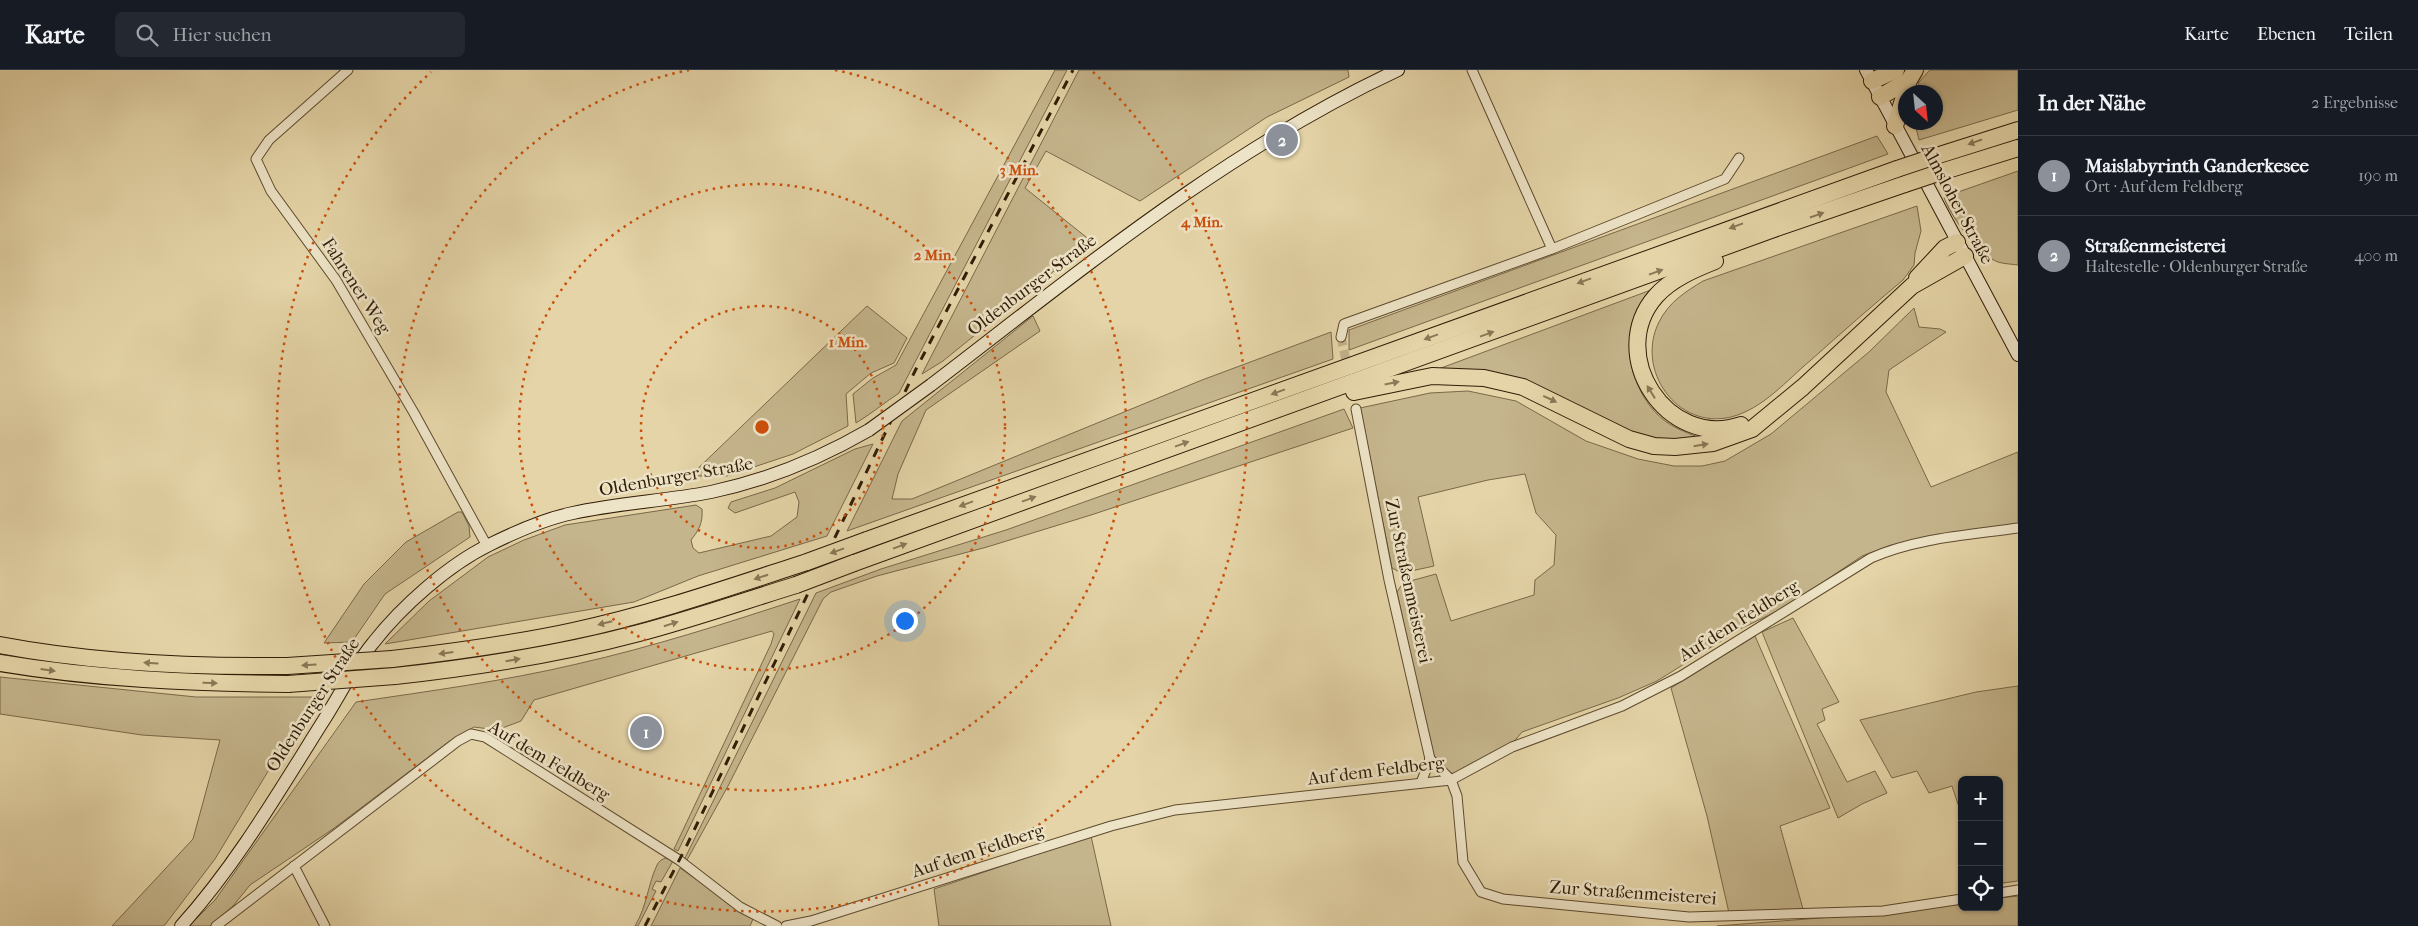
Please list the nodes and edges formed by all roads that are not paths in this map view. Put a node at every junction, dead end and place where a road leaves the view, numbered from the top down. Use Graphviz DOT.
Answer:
graph roads {
  1 [pos="348,70"];
  2 [pos="1398,70"];
  3 [pos="1472,70"];
  4 [pos="1907,73"];
  5 [pos="1869,76"];
  6 [pos="1880,97"];
  7 [pos="1895,126"];
  8 [pos="2018,130"];
  9 [pos="2018,148"];
  10 [pos="1739,158"];
  11 [pos="1771,230"];
  12 [pos="1552,249"];
  13 [pos="1961,249"];
  14 [pos="1341,337"];
  15 [pos="2018,355"];
  16 [pos="1326,392"];
  17 [pos="1356,409"];
  18 [pos="1771,414"];
  19 [pos="2018,528"];
  20 [pos="487,546"];
  21 [pos="0,645"];
  22 [pos="0,663"];
  23 [pos="1430,759"];
  24 [pos="1451,780"];
  25 [pos="1421,783"];
  26 [pos="294,866"];
  27 [pos="2018,890"];
  28 [pos="2003,892"];
  29 [pos="1958,900"];
  30 [pos="180,926"];
  31 [pos="216,926"];
  32 [pos="325,926"];
  33 [pos="777,926"];
  34 [pos="786,926"];
  1 -- 20 [label="street, Fahrener Weg"];
  2 -- 20 [label="main road, Oldenburger Straße, bridge"];
  3 -- 12 [label="street"];
  4 -- 5 [label="highway"];
  4 -- 6 [label="highway"];
  4 -- 7 [label="highway"];
  5 -- 6 [label="main road, Almsloher Straße"];
  6 -- 7 [label="main road, Almsloher Straße"];
  7 -- 13 [label="main road, Almsloher Straße"];
  8 -- 21 [label="highway, one-way, bridge"];
  11 -- 9 [label="highway, one-way, bridge"];
  10 -- 12 [label="street"];
  16 -- 11 [label="highway, one-way"];
  18 -- 11 [label="highway, one-way"];
  12 -- 14 [label="street"];
  13 -- 15 [label="main road, Almsloher Straße"];
  13 -- 18 [label="highway"];
  16 -- 18 [label="highway, one-way"];
  22 -- 16 [label="highway, one-way, bridge"];
  17 -- 23 [label="street, Zur Straßenmeisterei"];
  19 -- 24 [label="street, Auf dem Feldberg"];
  20 -- 30 [label="main road, Oldenburger Straße"];
  23 -- 24 [label="street, Zur Straßenmeisterei"];
  23 -- 25 [label="street"];
  24 -- 25 [label="street, Auf dem Feldberg"];
  24 -- 29 [label="street, Zur Straßenmeisterei"];
  25 -- 34 [label="street, Auf dem Feldberg"];
  26 -- 31 [label="street, Auf dem Feldberg"];
  26 -- 32 [label="street"];
  26 -- 33 [label="street, Auf dem Feldberg"];
  27 -- 28 [label="street"];
}
